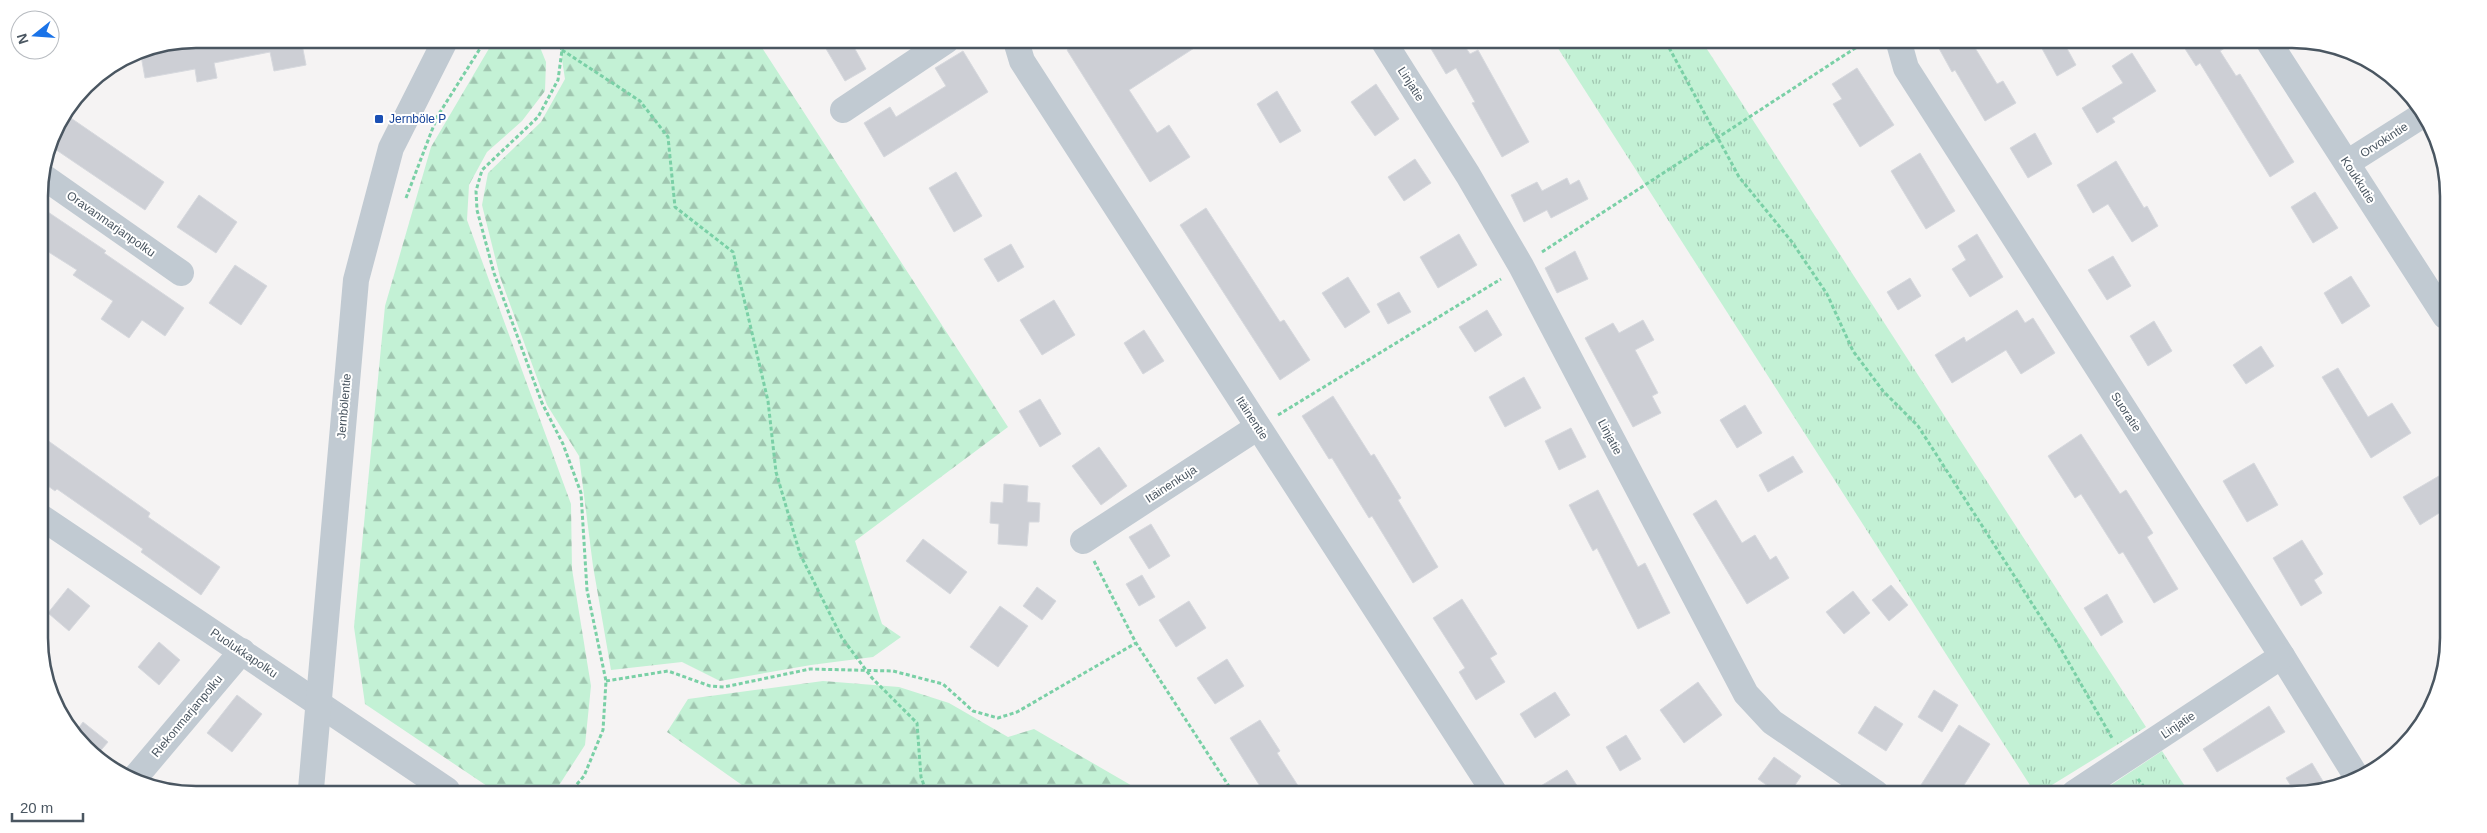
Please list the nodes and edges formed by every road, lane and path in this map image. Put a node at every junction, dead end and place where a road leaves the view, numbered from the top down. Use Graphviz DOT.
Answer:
graph roads {
  1 [pos="442,47"];
  2 [pos="482,47"];
  3 [pos="560,47"];
  4 [pos="937,47"];
  5 [pos="1018,47"];
  6 [pos="1387,47"];
  7 [pos="1669,47"];
  8 [pos="1857,47"];
  9 [pos="1900,47"];
  10 [pos="2272,47"];
  11 [pos="562,50"];
  12 [pos="843,110"];
  13 [pos="2418,118"];
  14 [pos="1717,138"];
  15 [pos="2348,164"];
  16 [pos="49,180"];
  17 [pos="405,201"];
  18 [pos="1521,266"];
  19 [pos="181,273"];
  20 [pos="2440,308"];
  21 [pos="1258,427"];
  22 [pos="47,521"];
  23 [pos="1083,541"];
  24 [pos="1136,643"];
  25 [pos="242,651"];
  26 [pos="2282,656"];
  27 [pos="867,671"];
  28 [pos="606,681"];
  29 [pos="319,703"];
  30 [pos="2125,761"];
  31 [pos="2353,772"];
  32 [pos="138,774"];
  33 [pos="1490,785"];
  34 [pos="1865,785"];
  35 [pos="2087,785"];
  36 [pos="2143,785"];
  37 [pos="311,786"];
  38 [pos="441,786"];
  39 [pos="576,786"];
  40 [pos="924,786"];
  41 [pos="1228,786"];
  1 -- 29 [label="street, Jernbölentie"];
  2 -- 17 [label="path"];
  3 -- 11 [label="path"];
  4 -- 12 [label="street"];
  5 -- 21 [label="street, Itäinentie"];
  6 -- 18 [label="street, Linjatie"];
  7 -- 14 [label="path"];
  8 -- 14 [label="path"];
  9 -- 26 [label="street, Suoratie"];
  10 -- 15 [label="street, Koukkutie"];
  11 -- 27 [label="path"];
  11 -- 28 [label="path"];
  13 -- 15 [label="street, Orvokintie"];
  14 -- 18 [label="path"];
  14 -- 30 [label="path"];
  15 -- 20 [label="street, Koukkutie"];
  16 -- 19 [label="street, Oravanmarjanpolku"];
  18 -- 21 [label="path"];
  18 -- 34 [label="street, Linjatie"];
  21 -- 23 [label="street, Itäinenkuja"];
  21 -- 33 [label="street, Itäinentie"];
  22 -- 25 [label="street, Puolukkapolku"];
  23 -- 24 [label="path"];
  24 -- 27 [label="path"];
  24 -- 41 [label="path"];
  25 -- 29 [label="street, Puolukkapolku"];
  25 -- 32 [label="street, Riekonmarjanpolku"];
  26 -- 30 [label="street, Linjatie"];
  26 -- 31 [label="street, Suoratie"];
  27 -- 28 [label="path"];
  27 -- 40 [label="path"];
  28 -- 39 [label="path"];
  29 -- 37 [label="street, Jernbölentie"];
  29 -- 38 [label="street, Puolukkapolku"];
  30 -- 35 [label="street, Linjatie"];
  30 -- 36 [label="path"];
}
